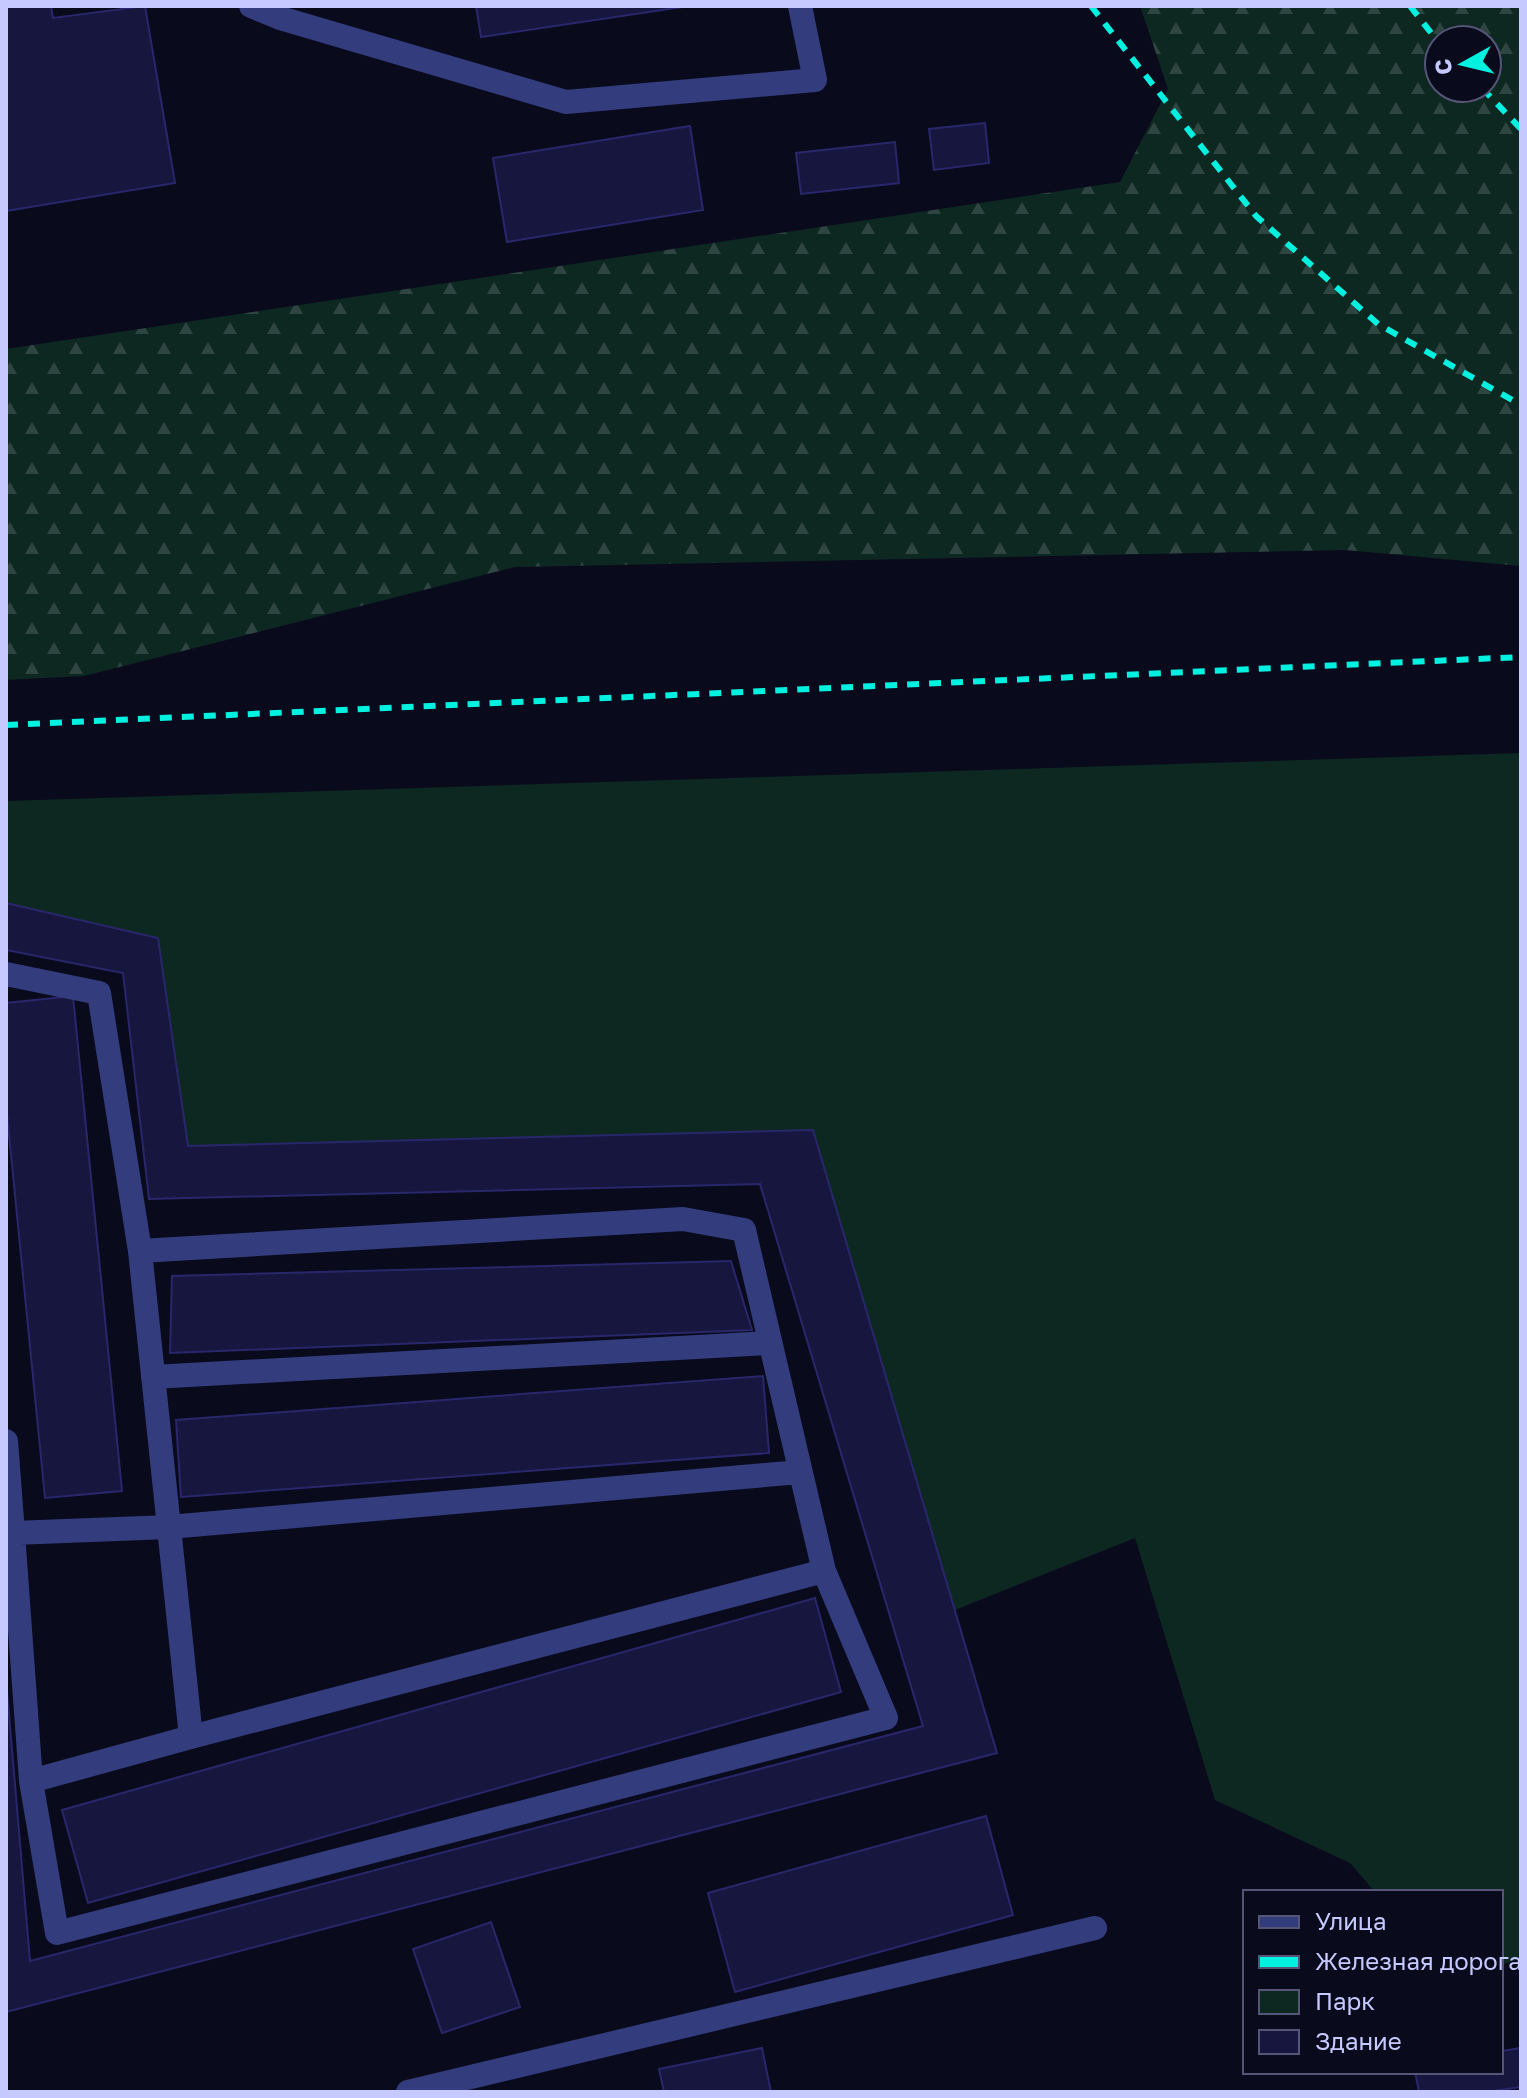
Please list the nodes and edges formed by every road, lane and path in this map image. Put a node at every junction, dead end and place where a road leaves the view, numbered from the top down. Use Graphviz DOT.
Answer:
graph roads {
  1 [pos="251,6"];
  2 [pos="800,6"];
  3 [pos="6,974"];
  4 [pos="140,1251"];
  5 [pos="770,1343"];
  6 [pos="153,1377"];
  7 [pos="6,1441"];
  8 [pos="800,1472"];
  9 [pos="169,1527"];
  10 [pos="9,1532"];
  11 [pos="824,1571"];
  12 [pos="191,1737"];
  13 [pos="31,1781"];
  14 [pos="1095,1928"];
  15 [pos="408,2092"];
  1 -- 2 [label="lane"];
  3 -- 4 [label="lane"];
  4 -- 5 [label="lane"];
  4 -- 6 [label="lane"];
  5 -- 6 [label="lane"];
  5 -- 8 [label="lane"];
  6 -- 9 [label="lane"];
  7 -- 10 [label="lane"];
  8 -- 9 [label="lane"];
  8 -- 11 [label="lane"];
  9 -- 10 [label="lane"];
  9 -- 12 [label="lane"];
  10 -- 13 [label="lane"];
  11 -- 12 [label="lane"];
  11 -- 13 [label="lane"];
  12 -- 13 [label="lane"];
  14 -- 15 [label="lane"];
}
